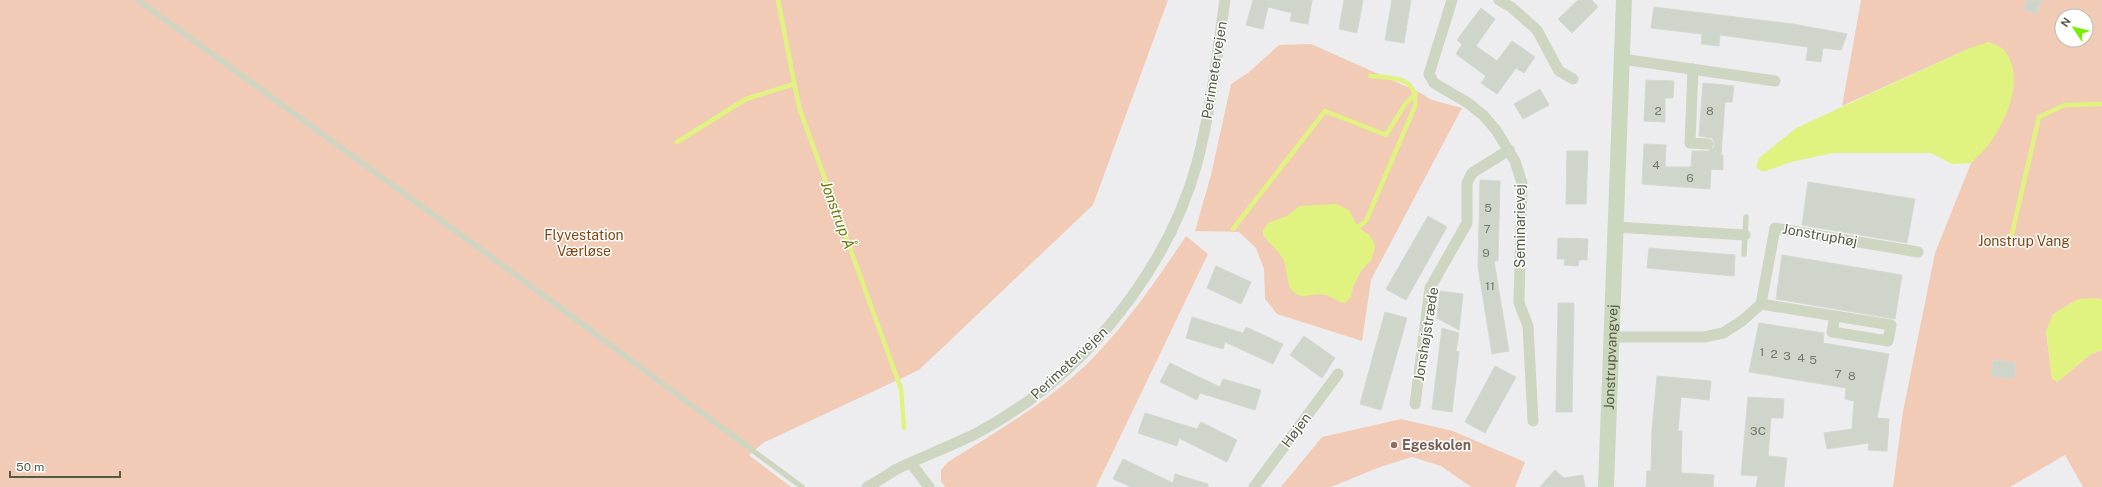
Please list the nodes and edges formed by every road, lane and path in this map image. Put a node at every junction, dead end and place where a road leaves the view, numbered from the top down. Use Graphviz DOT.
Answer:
graph roads {
  1 [pos="138,0"];
  2 [pos="1225,0"];
  3 [pos="1452,0"];
  4 [pos="1499,0"];
  5 [pos="1624,0"];
  6 [pos="1622,59"];
  7 [pos="1693,69"];
  8 [pos="1573,79"];
  9 [pos="1775,81"];
  10 [pos="1708,144"];
  11 [pos="1509,150"];
  12 [pos="1746,216"];
  13 [pos="1616,227"];
  14 [pos="1745,234"];
  15 [pos="1918,252"];
  16 [pos="1744,254"];
  17 [pos="1761,304"];
  18 [pos="1835,316"];
  19 [pos="1612,337"];
  20 [pos="1338,374"];
  21 [pos="1415,404"];
  22 [pos="1533,420"];
  23 [pos="911,463"];
  24 [pos="802,487"];
  25 [pos="867,487"];
  26 [pos="929,487"];
  27 [pos="1254,487"];
  28 [pos="1606,487"];
  1 -- 24 [label="lane"];
  2 -- 23 [label="street, Perimetervejen"];
  3 -- 11 [label="street, Seminarievej"];
  4 -- 8 [label="street"];
  5 -- 6 [label="street, Jonstrupvangvej"];
  6 -- 7 [label="street"];
  6 -- 13 [label="street, Jonstrupvangvej"];
  7 -- 9 [label="street"];
  7 -- 10 [label="street"];
  11 -- 21 [label="street, Jonshøjstræde"];
  11 -- 22 [label="street, Seminarievej"];
  12 -- 14 [label="lane"];
  13 -- 14 [label="street"];
  13 -- 19 [label="street, Jonstrupvangvej"];
  14 -- 16 [label="lane"];
  15 -- 17 [label="street, Jonstruphøj"];
  17 -- 18 [label="street"];
  17 -- 19 [label="street"];
  18 -- 18 [label="street"];
  19 -- 28 [label="street, Jonstrupvangvej"];
  20 -- 27 [label="street, Højen"];
  23 -- 25 [label="street, Perimetervejen"];
  23 -- 26 [label="street"];
}
